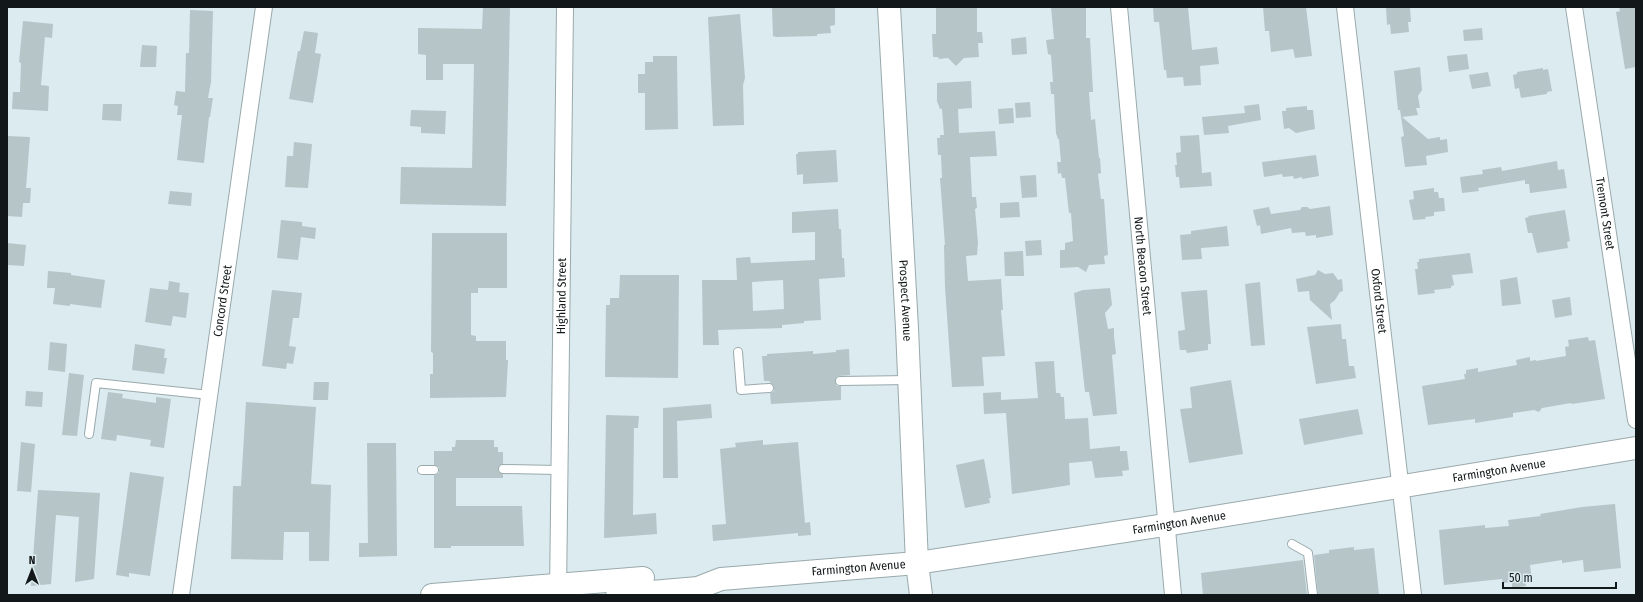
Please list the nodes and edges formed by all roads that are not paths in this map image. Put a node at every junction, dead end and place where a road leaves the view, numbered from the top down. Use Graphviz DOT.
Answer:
graph roads {
  1 [pos="264,7"];
  2 [pos="565,7"];
  3 [pos="889,7"];
  4 [pos="1119,7"];
  5 [pos="1345,7"];
  6 [pos="1574,7"];
  7 [pos="738,352"];
  8 [pos="909,380"];
  9 [pos="840,381"];
  10 [pos="770,388"];
  11 [pos="210,395"];
  12 [pos="1636,420"];
  13 [pos="89,434"];
  14 [pos="1636,448"];
  15 [pos="503,469"];
  16 [pos="422,470"];
  17 [pos="434,470"];
  18 [pos="558,470"];
  19 [pos="1401,486"];
  20 [pos="1166,524"];
  21 [pos="1292,544"];
  22 [pos="917,562"];
  23 [pos="721,579"];
  24 [pos="558,590"];
  25 [pos="181,595"];
  26 [pos="432,595"];
  27 [pos="617,595"];
  28 [pos="921,595"];
  29 [pos="1174,595"];
  30 [pos="1313,595"];
  31 [pos="1413,595"];
  1 -- 11 [label="street, Concord Street"];
  2 -- 18 [label="street, Highland Street"];
  3 -- 8 [label="main road, Prospect Avenue"];
  4 -- 20 [label="street, North Beacon Street"];
  5 -- 19 [label="street, Oxford Street"];
  6 -- 12 [label="street, Tremont Street"];
  7 -- 10 [label="lane"];
  8 -- 9 [label="lane"];
  8 -- 22 [label="main road, Prospect Avenue"];
  11 -- 13 [label="lane"];
  11 -- 25 [label="street, Concord Street"];
  14 -- 19 [label="main road, Farmington Avenue"];
  15 -- 18 [label="lane"];
  16 -- 17 [label="lane"];
  18 -- 24 [label="street, Highland Street"];
  19 -- 20 [label="main road, Farmington Avenue"];
  19 -- 31 [label="street, Oxford Street"];
  20 -- 22 [label="main road, Farmington Avenue"];
  20 -- 29 [label="street, North Beacon Street"];
  21 -- 30 [label="lane"];
  22 -- 23 [label="main road, Farmington Avenue"];
  22 -- 28 [label="main road, Prospect Avenue"];
  23 -- 24 [label="main road, Farmington Avenue"];
  23 -- 27 [label="main road, Farmington Avenue"];
  24 -- 26 [label="main road, Farmington Avenue"];
}
